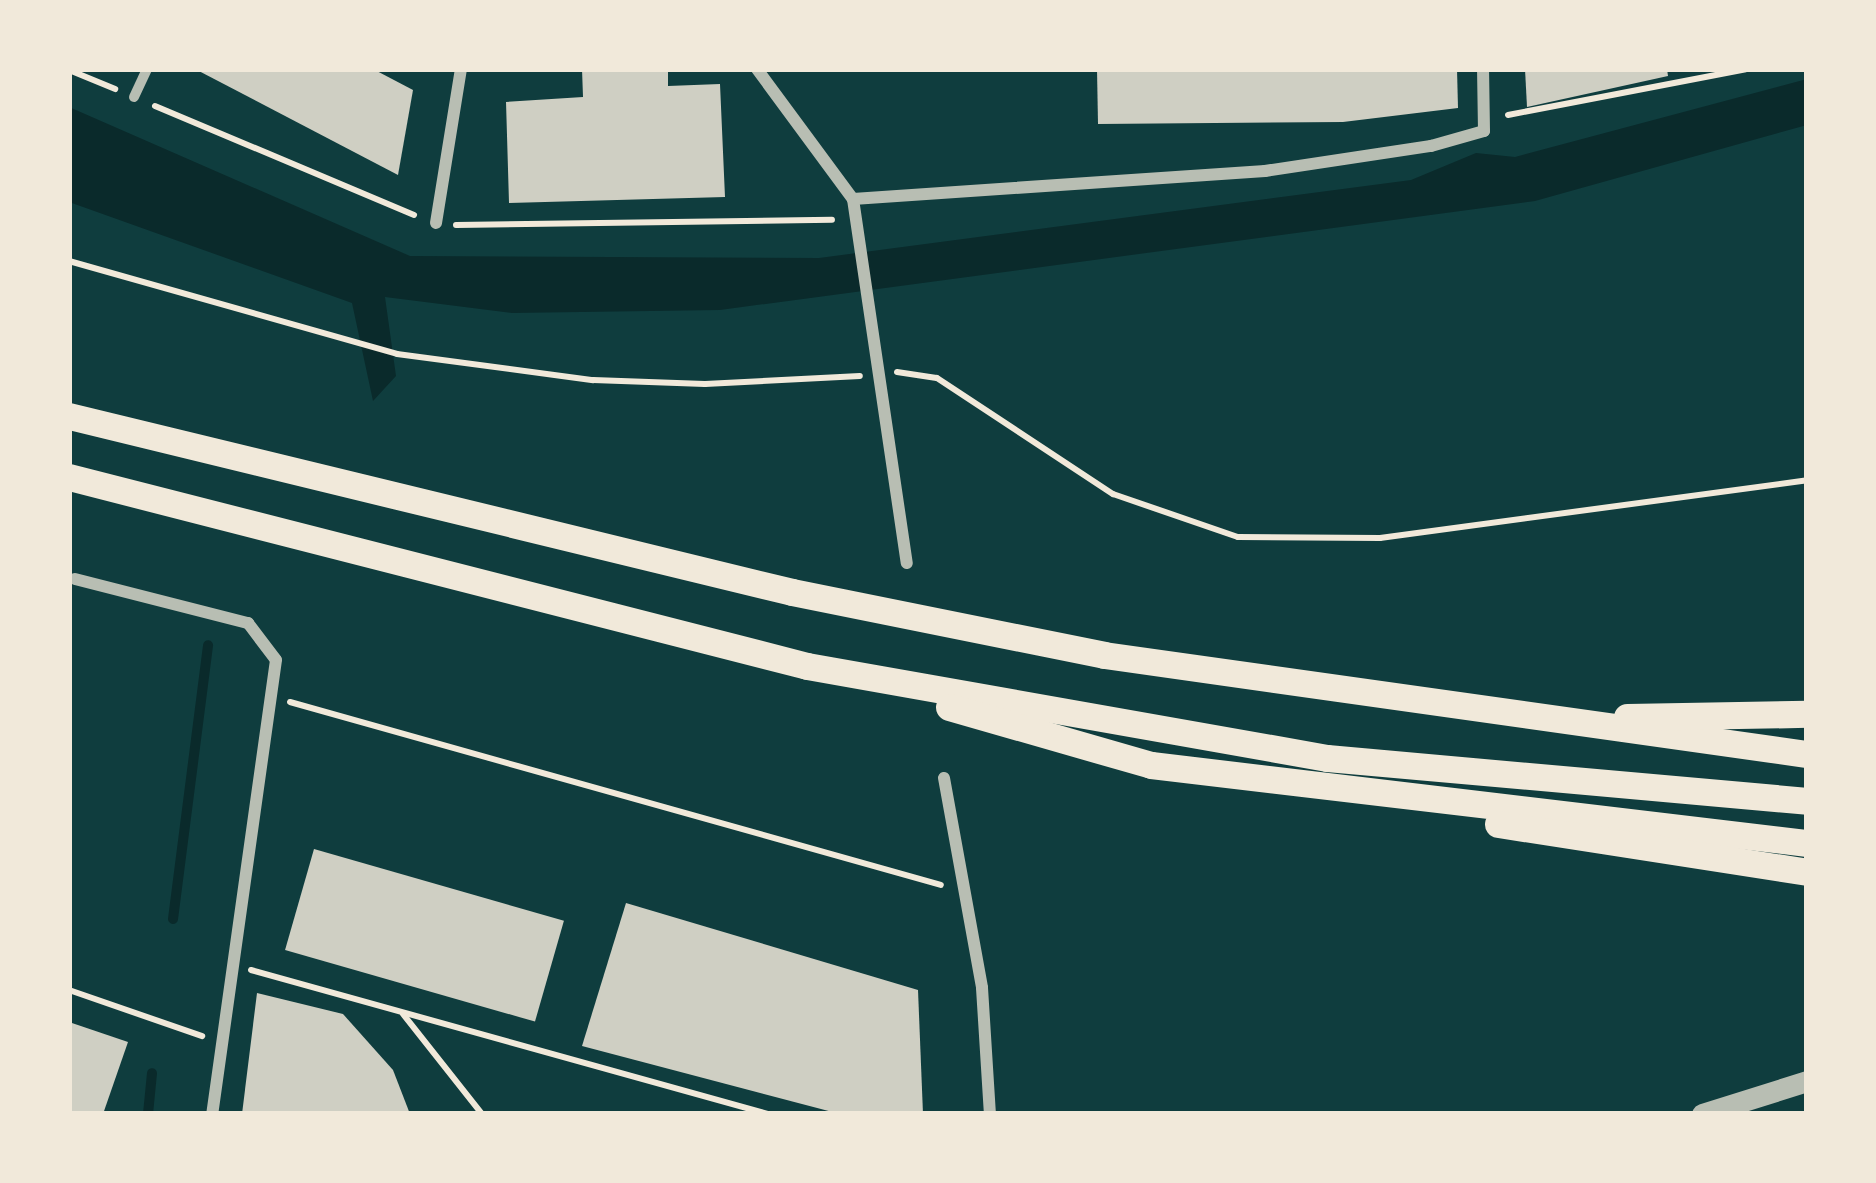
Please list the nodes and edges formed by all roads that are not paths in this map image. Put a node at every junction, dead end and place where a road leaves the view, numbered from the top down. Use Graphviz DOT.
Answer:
graph roads {
  1 [pos="146,69"];
  2 [pos="461,69"];
  3 [pos="757,69"];
  4 [pos="1483,69"];
  5 [pos="134,97"];
  6 [pos="853,200"];
  7 [pos="436,223"];
  8 [pos="69,416"];
  9 [pos="69,477"];
  10 [pos="907,563"];
  11 [pos="75,579"];
  12 [pos="807,666"];
  13 [pos="1807,714"];
  14 [pos="1557,719"];
  15 [pos="1807,754"];
  16 [pos="1151,765"];
  17 [pos="944,778"];
  18 [pos="1807,801"];
  19 [pos="1807,842"];
  20 [pos="1807,872"];
  21 [pos="1807,1081"];
  22 [pos="212,1114"];
  23 [pos="990,1114"];
  24 [pos="1702,1114"];
  1 -- 5 [label="street"];
  2 -- 7 [label="street"];
  3 -- 6 [label="street"];
  4 -- 6 [label="street"];
  6 -- 10 [label="street"];
  8 -- 14 [label="highway"];
  9 -- 12 [label="highway"];
  11 -- 22 [label="street"];
  12 -- 16 [label="highway"];
  12 -- 18 [label="highway"];
  13 -- 14 [label="highway"];
  14 -- 15 [label="highway"];
  16 -- 19 [label="highway"];
  16 -- 20 [label="highway"];
  17 -- 23 [label="street"];
  21 -- 24 [label="street"];
}
